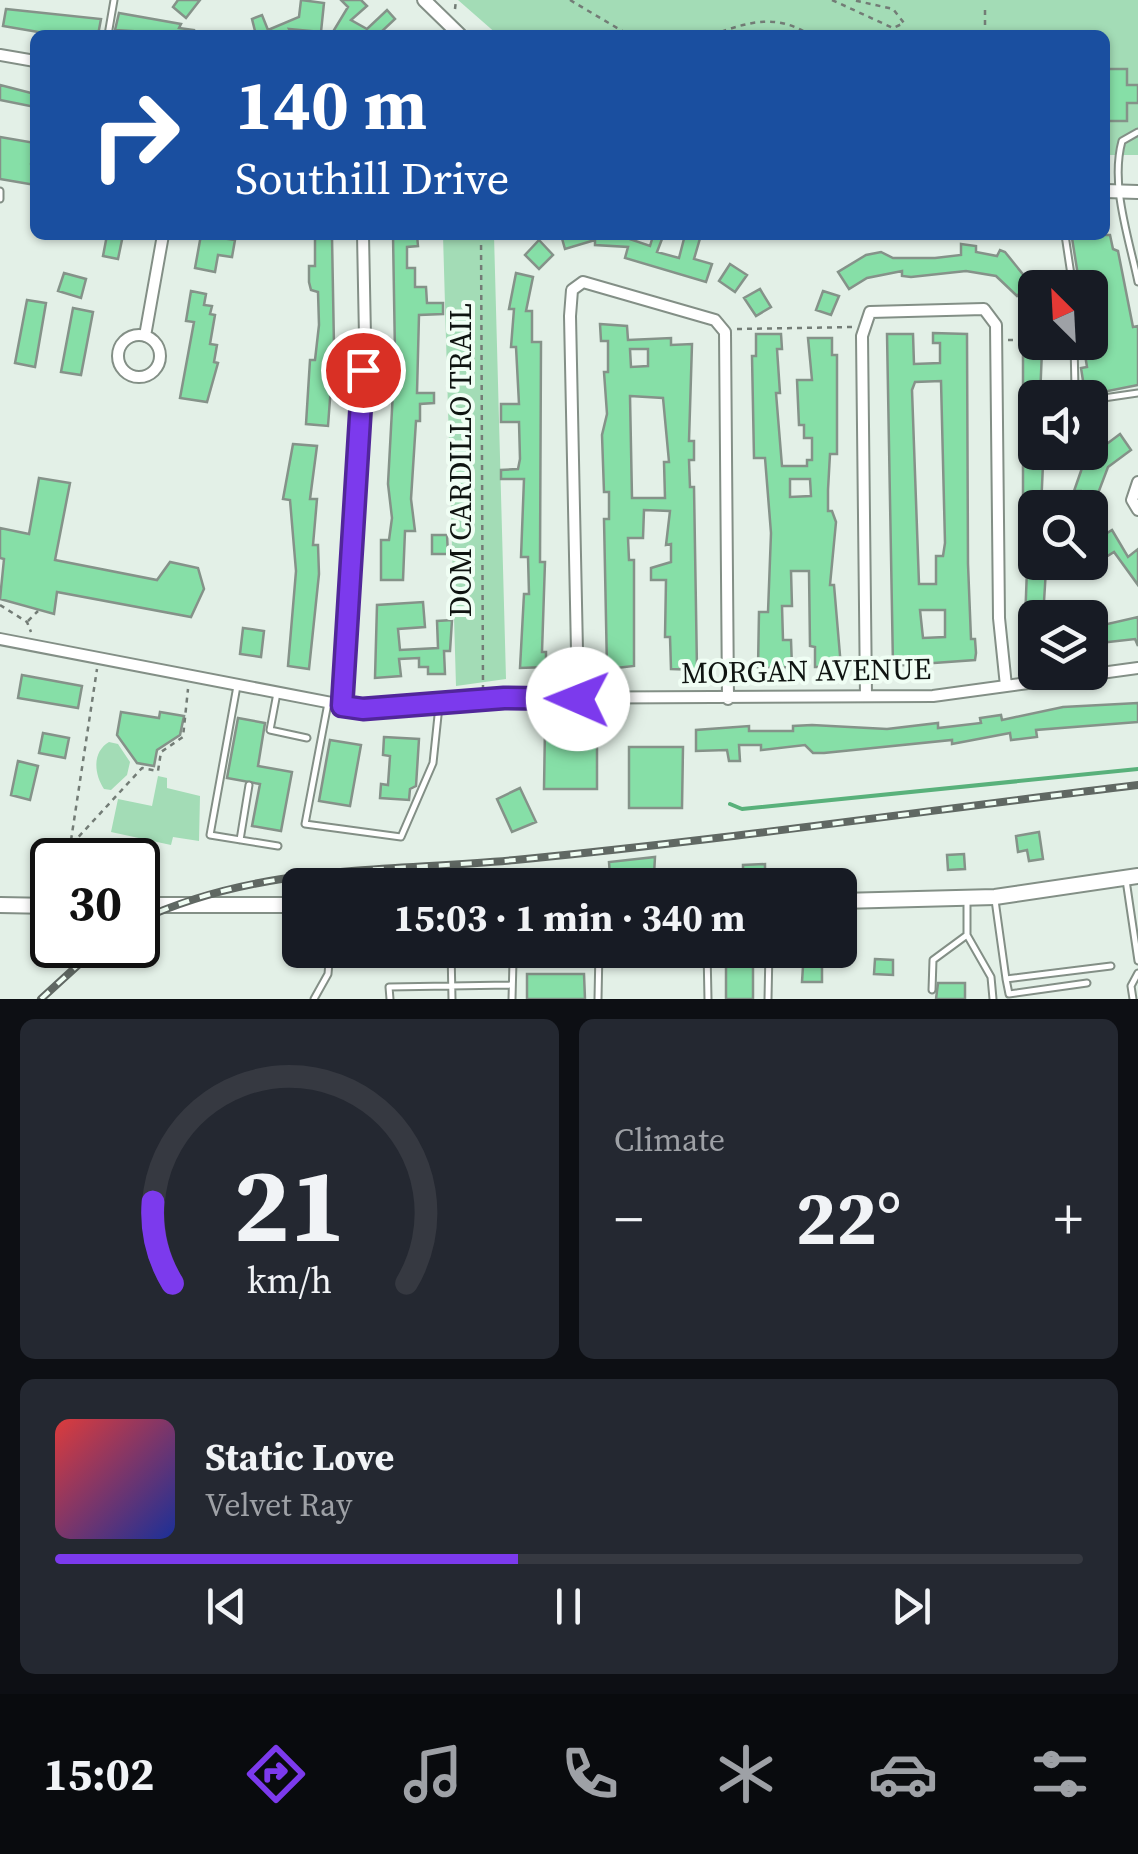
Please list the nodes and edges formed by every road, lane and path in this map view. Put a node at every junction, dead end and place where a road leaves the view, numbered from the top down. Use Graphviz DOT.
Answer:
graph roads {
  1 [pos="114,0"];
  2 [pos="424,0"];
  3 [pos="456,0"];
  4 [pos="570,0"];
  5 [pos="832,0"];
  6 [pos="854,0"];
  7 [pos="985,5"];
  8 [pos="454,9"];
  9 [pos="109,30"];
  10 [pos="455,30"];
  11 [pos="621,30"];
  12 [pos="726,30"];
  13 [pos="800,30"];
  14 [pos="985,30"];
  15 [pos="0,54"];
  16 [pos="30,60"];
  17 [pos="1138,132"];
  18 [pos="0,191"];
  19 [pos="1112,192"];
  20 [pos="1138,192"];
  21 [pos="0,199"];
  22 [pos="162,240"];
  23 [pos="362,240"];
  24 [pos="481,240"];
  25 [pos="1066,240"];
  26 [pos="1070,270"];
  27 [pos="1138,282"];
  28 [pos="866,326"];
  29 [pos="725,332"];
  30 [pos="145,336"];
  31 [pos="996,340"];
  32 [pos="1018,340"];
  33 [pos="1138,392"];
  34 [pos="1108,396"];
  35 [pos="1138,482"];
  36 [pos="1138,510"];
  37 [pos="0,604"];
  38 [pos="38,611"];
  39 [pos="28,622"];
  40 [pos="0,639"];
  41 [pos="30,645"];
  42 [pos="1138,668"];
  43 [pos="96,672"];
  44 [pos="482,684"];
  45 [pos="237,686"];
  46 [pos="1006,686"];
  47 [pos="188,690"];
  48 [pos="277,693"];
  49 [pos="866,696"];
  50 [pos="578,699"];
  51 [pos="728,699"];
  52 [pos="439,703"];
  53 [pos="328,704"];
  54 [pos="342,706"];
  55 [pos="307,738"];
  56 [pos="249,785"];
  57 [pos="73,838"];
  58 [pos="78,838"];
  59 [pos="240,840"];
  60 [pos="278,846"];
  61 [pos="1132,876"];
  62 [pos="995,897"];
  63 [pos="966,899"];
  64 [pos="857,902"];
  65 [pos="0,905"];
  66 [pos="160,905"];
  67 [pos="282,905"];
  68 [pos="30,906"];
  69 [pos="968,936"];
  70 [pos="1138,961"];
  71 [pos="1110,966"];
  72 [pos="328,968"];
  73 [pos="451,968"];
  74 [pos="513,968"];
  75 [pos="598,968"];
  76 [pos="707,968"];
  77 [pos="769,968"];
  78 [pos="1138,972"];
  79 [pos="1006,978"];
  80 [pos="1088,983"];
  81 [pos="512,985"];
  82 [pos="452,988"];
  83 [pos="932,990"];
  84 [pos="314,999"];
  85 [pos="390,999"];
  86 [pos="452,999"];
  87 [pos="512,999"];
  88 [pos="598,999"];
  89 [pos="708,999"];
  90 [pos="768,999"];
  91 [pos="993,999"];
  92 [pos="1133,999"];
  1 -- 9 [label="lane"];
  2 -- 10 [label="street"];
  3 -- 8 [label="path"];
  4 -- 11 [label="path"];
  5 -- 6 [label="path"];
  7 -- 14 [label="path"];
  12 -- 13 [label="path"];
  15 -- 16 [label="street"];
  17 -- 19 [label="lane"];
  18 -- 21 [label="lane"];
  19 -- 20 [label="street"];
  19 -- 27 [label="lane"];
  22 -- 30 [label="street"];
  23 -- 54 [label="street"];
  24 -- 44 [label="path, DOM CARDILLO TRAIL"];
  25 -- 26 [label="lane"];
  28 -- 29 [label="path"];
  28 -- 31 [label="street"];
  28 -- 49 [label="street"];
  29 -- 50 [label="street"];
  29 -- 51 [label="street"];
  30 -- 30 [label="street"];
  31 -- 32 [label="path"];
  31 -- 46 [label="street"];
  33 -- 34 [label="lane"];
  35 -- 36 [label="street"];
  37 -- 39 [label="path"];
  38 -- 39 [label="path"];
  39 -- 41 [label="path"];
  40 -- 41 [label="street, MORGAN AVENUE"];
  41 -- 45 [label="street, MORGAN AVENUE"];
  42 -- 46 [label="street, MORGAN AVENUE"];
  43 -- 57 [label="path"];
  45 -- 48 [label="street, MORGAN AVENUE"];
  45 -- 59 [label="lane"];
  46 -- 49 [label="street, MORGAN AVENUE"];
  47 -- 58 [label="path"];
  48 -- 53 [label="street, MORGAN AVENUE"];
  48 -- 55 [label="lane"];
  49 -- 51 [label="street, MORGAN AVENUE"];
  50 -- 51 [label="street, MORGAN AVENUE"];
  50 -- 52 [label="street, MORGAN AVENUE"];
  52 -- 53 [label="lane"];
  52 -- 54 [label="street, MORGAN AVENUE"];
  53 -- 54 [label="street, MORGAN AVENUE"];
  56 -- 59 [label="lane"];
  59 -- 60 [label="lane"];
  61 -- 62 [label="main road"];
  61 -- 70 [label="lane"];
  62 -- 63 [label="main road"];
  62 -- 79 [label="lane"];
  63 -- 64 [label="main road"];
  63 -- 69 [label="lane"];
  65 -- 68 [label="main road"];
  66 -- 67 [label="main road"];
  69 -- 83 [label="lane"];
  69 -- 91 [label="lane"];
  71 -- 79 [label="lane"];
  72 -- 84 [label="lane"];
  73 -- 82 [label="lane"];
  74 -- 81 [label="lane"];
  75 -- 88 [label="lane"];
  76 -- 89 [label="lane"];
  77 -- 90 [label="lane"];
  78 -- 92 [label="lane"];
  79 -- 80 [label="lane"];
  81 -- 82 [label="lane"];
  81 -- 87 [label="lane"];
  82 -- 85 [label="lane"];
  82 -- 86 [label="lane"];
}
